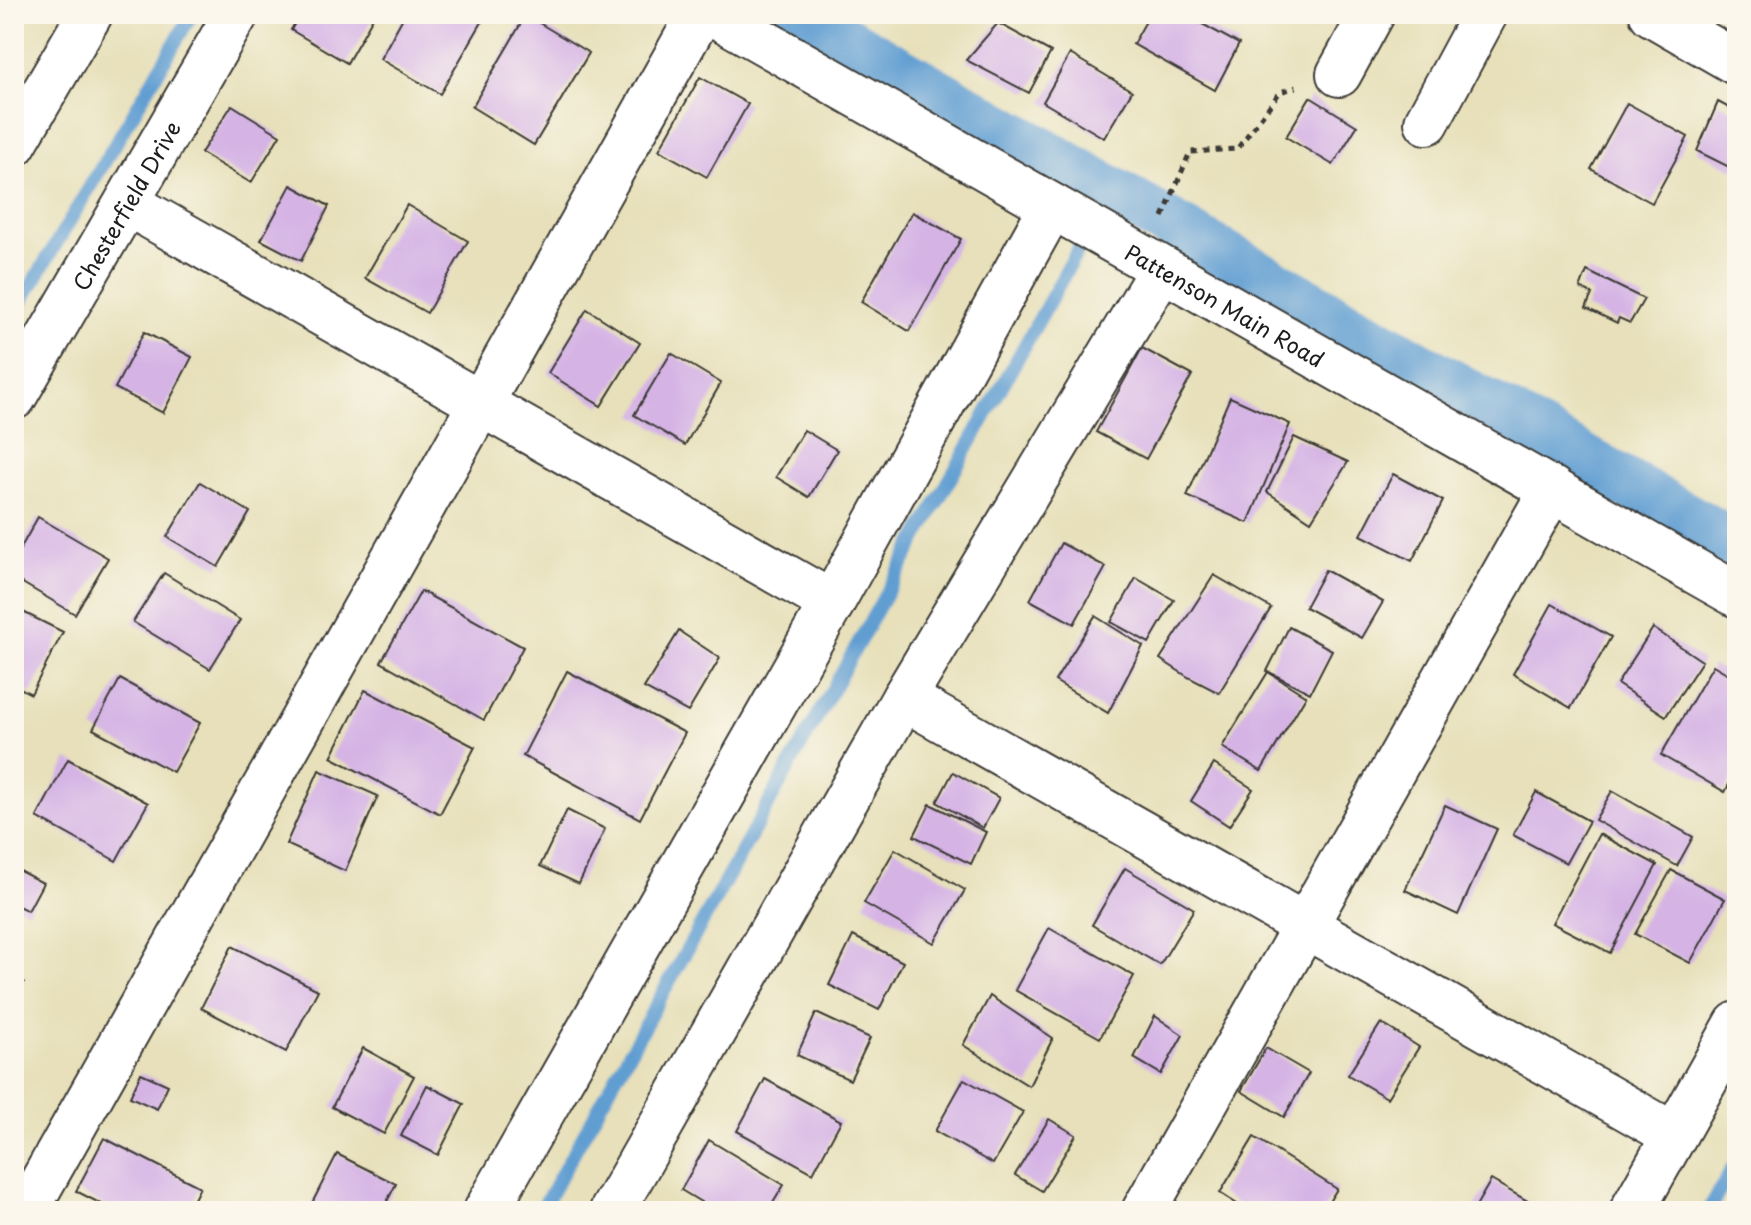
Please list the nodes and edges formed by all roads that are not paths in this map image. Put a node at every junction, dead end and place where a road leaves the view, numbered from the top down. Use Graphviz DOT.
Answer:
graph roads {
  1 [pos="90,14"];
  2 [pos="236,14"];
  3 [pos="700,14"];
  4 [pos="714,14"];
  5 [pos="1372,14"];
  6 [pos="1485,14"];
  7 [pos="1652,14"];
  8 [pos="1737,63"];
  9 [pos="1339,74"];
  10 [pos="1427,122"];
  11 [pos="14,144"];
  12 [pos="127,203"];
  13 [pos="1062,211"];
  14 [pos="1154,264"];
  15 [pos="14,397"];
  16 [pos="481,404"];
  17 [pos="1552,489"];
  18 [pos="1737,595"];
  19 [pos="832,603"];
  20 [pos="904,698"];
  21 [pos="1306,926"];
  22 [pos="1737,1024"];
  23 [pos="1674,1135"];
  24 [pos="26,1211"];
  25 [pos="486,1211"];
  26 [pos="612,1211"];
  27 [pos="1144,1211"];
  28 [pos="1632,1211"];
  1 -- 11 [label="street"];
  2 -- 12 [label="street, Chesterfield Drive"];
  3 -- 16 [label="street"];
  4 -- 13 [label="street, Pattenson Main Road"];
  5 -- 9 [label="street"];
  6 -- 10 [label="street"];
  7 -- 8 [label="street"];
  12 -- 15 [label="street, Chesterfield Drive"];
  12 -- 16 [label="street"];
  13 -- 14 [label="street, Pattenson Main Road"];
  13 -- 19 [label="street"];
  14 -- 17 [label="street, Pattenson Main Road"];
  14 -- 20 [label="street"];
  16 -- 19 [label="street"];
  16 -- 24 [label="street"];
  17 -- 18 [label="street, Pattenson Main Road"];
  17 -- 21 [label="street"];
  19 -- 25 [label="street"];
  20 -- 21 [label="street"];
  20 -- 26 [label="street"];
  21 -- 23 [label="street"];
  21 -- 27 [label="street"];
  22 -- 23 [label="street"];
  23 -- 28 [label="street"];
}
